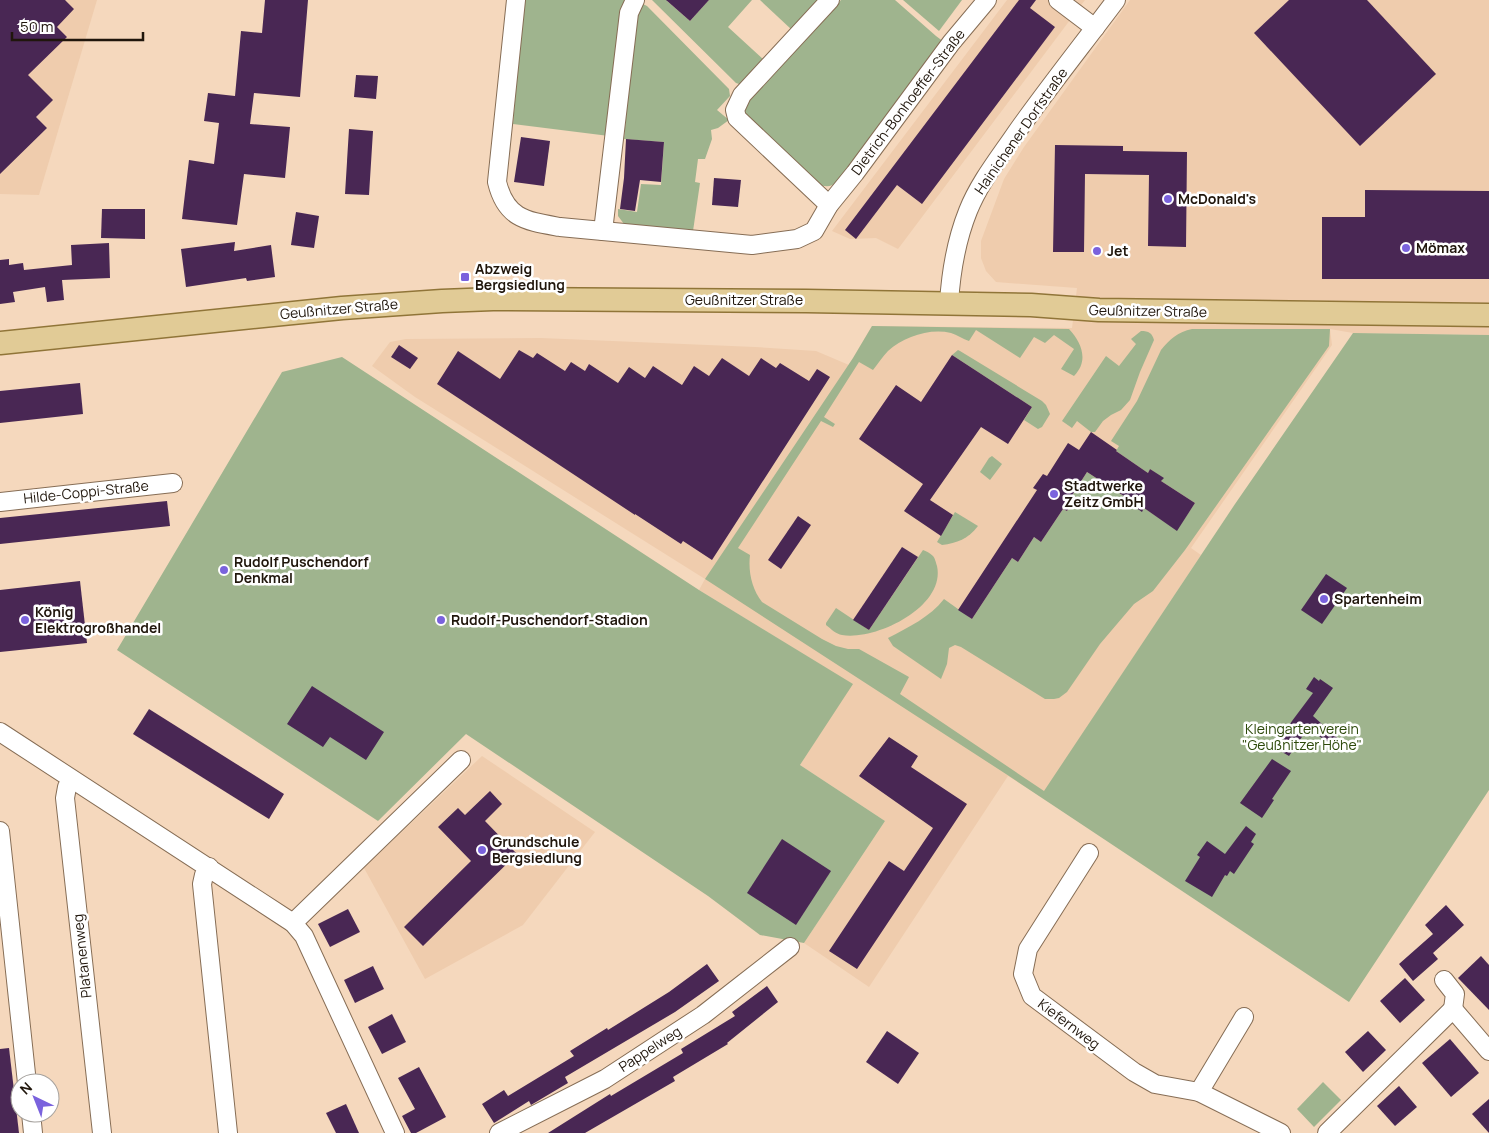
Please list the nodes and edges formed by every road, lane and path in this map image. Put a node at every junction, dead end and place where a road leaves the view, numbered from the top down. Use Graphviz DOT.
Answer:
graph roads {
  1 [pos="516,0"];
  2 [pos="635,0"];
  3 [pos="830,0"];
  4 [pos="987,0"];
  5 [pos="1058,0"];
  6 [pos="1116,0"];
  7 [pos="1095,28"];
  8 [pos="829,205"];
  9 [pos="603,231"];
  10 [pos="949,303"];
  11 [pos="1489,315"];
  12 [pos="0,343"];
  13 [pos="173,483"];
  14 [pos="0,502"];
  15 [pos="0,732"];
  16 [pos="461,760"];
  17 [pos="72,780"];
  18 [pos="0,831"];
  19 [pos="1089,853"];
  20 [pos="209,867"];
  21 [pos="293,923"];
  22 [pos="790,947"];
  23 [pos="1444,980"];
  24 [pos="1453,1009"];
  25 [pos="1244,1017"];
  26 [pos="1489,1051"];
  27 [pos="27,1073"];
  28 [pos="1200,1092"];
  29 [pos="102,1133"];
  30 [pos="228,1133"];
  31 [pos="396,1133"];
  32 [pos="499,1133"];
  33 [pos="1281,1133"];
  34 [pos="1326,1133"];
  1 -- 9 [label="street, Dietrich-Bonhoeffer-Straße"];
  2 -- 9 [label="street"];
  3 -- 8 [label="street"];
  4 -- 8 [label="street, Dietrich-Bonhoeffer-Straße"];
  5 -- 7 [label="street"];
  6 -- 7 [label="street, Hainichener Dorfstraße"];
  7 -- 10 [label="street, Hainichener Dorfstraße"];
  8 -- 9 [label="street, Dietrich-Bonhoeffer-Straße"];
  10 -- 11 [label="main road, Geußnitzer Straße"];
  10 -- 12 [label="main road, Geußnitzer Straße"];
  13 -- 14 [label="street, Hilde-Coppi-Straße"];
  15 -- 17 [label="street"];
  16 -- 21 [label="street"];
  17 -- 20 [label="street"];
  17 -- 29 [label="street, Platanenweg"];
  18 -- 27 [label="street"];
  19 -- 28 [label="street, Kiefernweg"];
  20 -- 21 [label="street"];
  20 -- 30 [label="street"];
  21 -- 31 [label="street"];
  22 -- 32 [label="street, Pappelweg"];
  23 -- 24 [label="street"];
  24 -- 26 [label="street"];
  24 -- 34 [label="street"];
  25 -- 28 [label="street"];
  28 -- 33 [label="street, Kiefernweg"];
}
